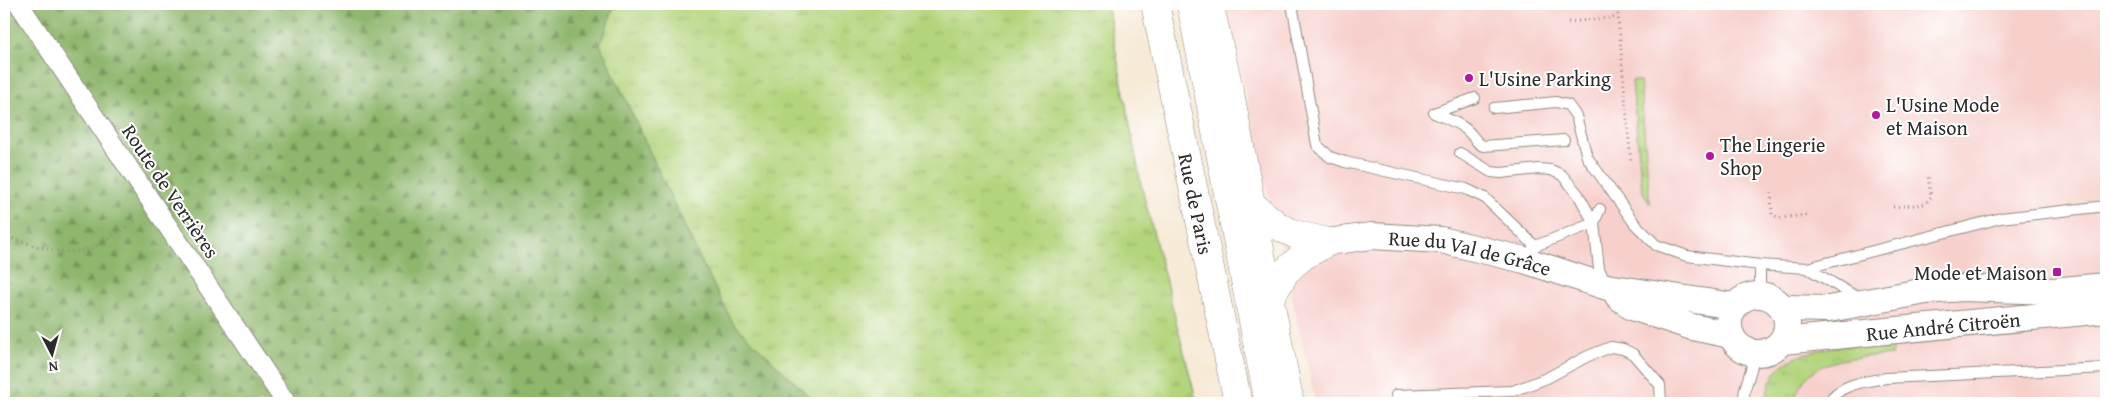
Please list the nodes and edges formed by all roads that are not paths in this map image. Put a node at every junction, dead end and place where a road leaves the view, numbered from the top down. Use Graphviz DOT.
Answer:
graph roads {
  1 [pos="19,4"];
  2 [pos="1155,4"];
  3 [pos="1191,4"];
  4 [pos="1208,4"];
  5 [pos="1292,4"];
  6 [pos="1475,98"];
  7 [pos="1494,108"];
  8 [pos="1564,140"];
  9 [pos="1460,153"];
  10 [pos="1251,204"];
  11 [pos="2106,206"];
  12 [pos="1600,209"];
  13 [pos="1594,223"];
  14 [pos="1328,242"];
  15 [pos="1529,253"];
  16 [pos="1760,266"];
  17 [pos="1807,268"];
  18 [pos="2106,286"];
  19 [pos="1607,288"];
  20 [pos="1760,294"];
  21 [pos="1270,300"];
  22 [pos="1868,303"];
  23 [pos="1734,306"];
  24 [pos="1785,308"];
  25 [pos="2106,310"];
  26 [pos="1730,335"];
  27 [pos="1782,341"];
  28 [pos="1756,353"];
  29 [pos="2106,368"];
  30 [pos="1396,395"];
  31 [pos="286,403"];
  32 [pos="1238,403"];
  33 [pos="1269,403"];
  34 [pos="1290,403"];
  35 [pos="1661,403"];
  36 [pos="1744,403"];
  37 [pos="1828,403"];
  1 -- 31 [label="street, Route de Verrières"];
  2 -- 32 [label="main road, Rue de Paris"];
  3 -- 33 [label="main road, Rue de Paris"];
  4 -- 10 [label="main road"];
  5 -- 15 [label="lane"];
  6 -- 8 [label="lane"];
  7 -- 16 [label="lane"];
  9 -- 13 [label="lane"];
  10 -- 14 [label="main road"];
  10 -- 21 [label="main road"];
  11 -- 17 [label="lane"];
  12 -- 13 [label="lane"];
  13 -- 15 [label="lane"];
  13 -- 19 [label="lane"];
  14 -- 15 [label="street, Rue du Val de Grâce"];
  14 -- 21 [label="main road"];
  15 -- 19 [label="street, Rue du Val de Grâce"];
  16 -- 17 [label="lane"];
  16 -- 20 [label="lane"];
  17 -- 22 [label="lane"];
  18 -- 22 [label="street, Rue André Citroën"];
  19 -- 23 [label="street, Rue du Val de Grâce"];
  19 -- 26 [label="street, Rue du Val de Grâce"];
  20 -- 23 [label="street"];
  20 -- 24 [label="street"];
  21 -- 34 [label="main road"];
  22 -- 24 [label="street, Rue André Citroën"];
  23 -- 26 [label="street"];
  24 -- 27 [label="street"];
  25 -- 27 [label="street, Rue André Citroën"];
  26 -- 28 [label="street"];
  27 -- 28 [label="street"];
  28 -- 36 [label="lane"];
  29 -- 37 [label="lane"];
  30 -- 35 [label="lane"];
}
